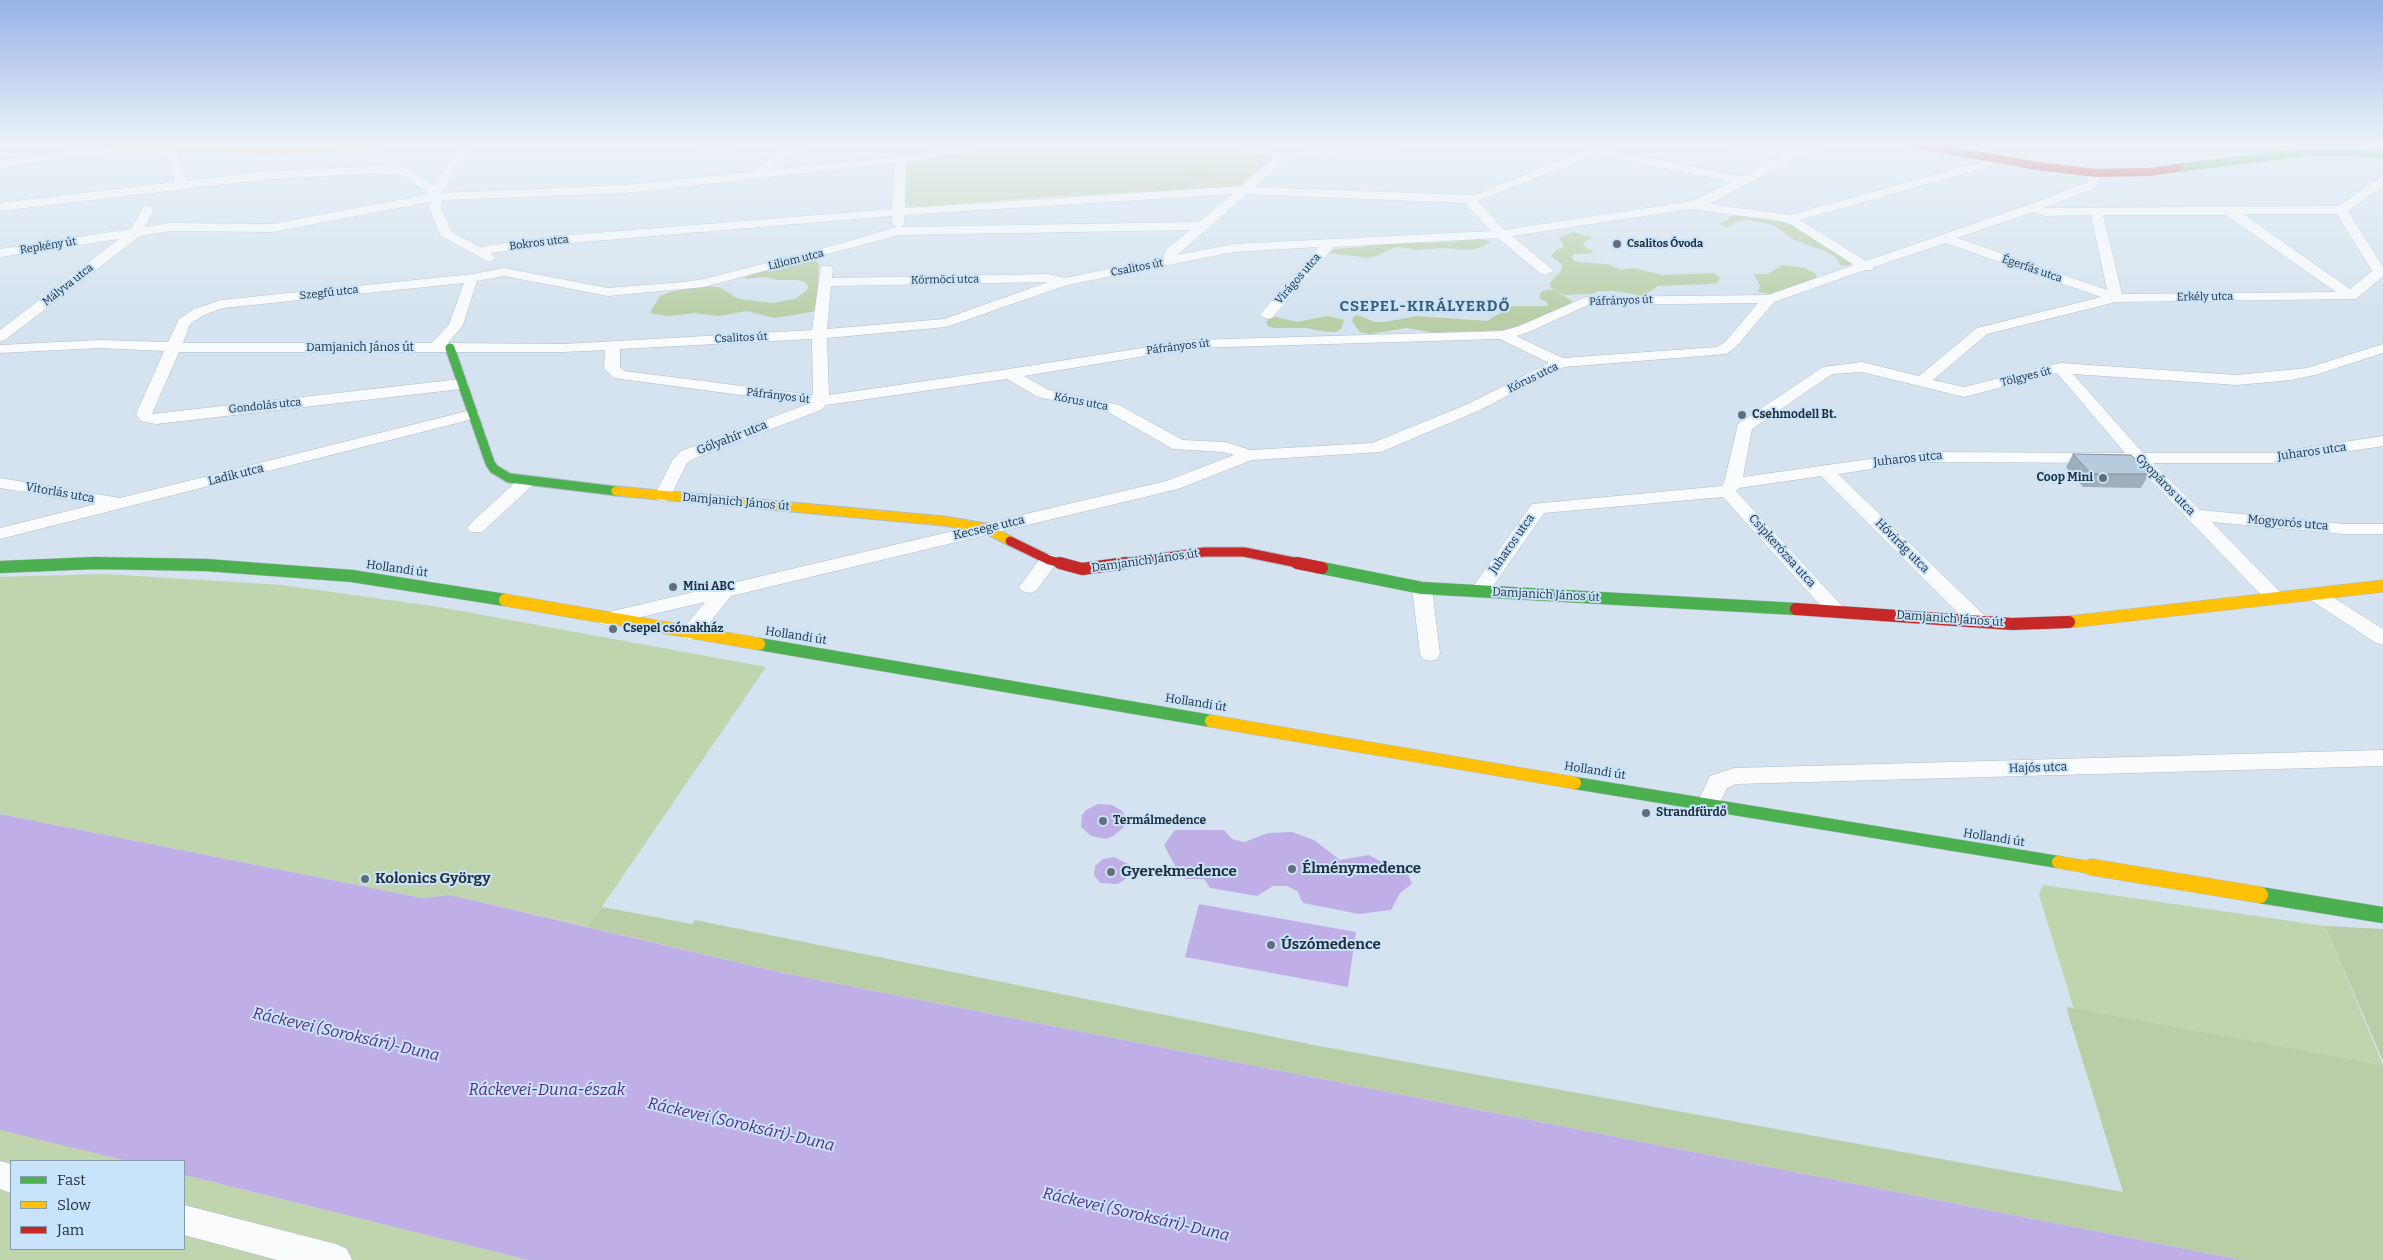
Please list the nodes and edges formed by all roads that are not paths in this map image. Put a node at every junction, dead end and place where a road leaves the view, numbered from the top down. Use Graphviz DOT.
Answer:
graph roads {
  1 [pos="35,203"];
  2 [pos="394,203"];
  3 [pos="437,203"];
  4 [pos="899,203"];
  5 [pos="1043,203"];
  6 [pos="1228,203"];
  7 [pos="1472,203"];
  8 [pos="1701,203"];
  9 [pos="1848,203"];
  10 [pos="2045,203"];
  11 [pos="2351,203"];
  12 [pos="1692,205"];
  13 [pos="0,207"];
  14 [pos="2032,208"];
  15 [pos="148,209"];
  16 [pos="2228,210"];
  17 [pos="2341,210"];
  18 [pos="2096,211"];
  19 [pos="899,212"];
  20 [pos="1790,219"];
  21 [pos="1201,226"];
  22 [pos="898,231"];
  23 [pos="135,233"];
  24 [pos="1501,234"];
  25 [pos="1947,239"];
  26 [pos="1330,243"];
  27 [pos="478,251"];
  28 [pos="826,252"];
  29 [pos="0,254"];
  30 [pos="1169,262"];
  31 [pos="1867,266"];
  32 [pos="1546,271"];
  33 [pos="504,272"];
  34 [pos="825,282"];
  35 [pos="1064,282"];
  36 [pos="470,283"];
  37 [pos="2352,296"];
  38 [pos="2116,298"];
  39 [pos="1769,299"];
  40 [pos="1268,316"];
  41 [pos="819,334"];
  42 [pos="1502,335"];
  43 [pos="0,337"];
  44 [pos="613,346"];
  45 [pos="174,347"];
  46 [pos="18,348"];
  47 [pos="443,348"];
  48 [pos="0,349"];
  49 [pos="2378,353"];
  50 [pos="0,356"];
  51 [pos="1560,363"];
  52 [pos="2060,368"];
  53 [pos="1009,374"];
  54 [pos="1922,382"];
  55 [pos="461,384"];
  56 [pos="820,402"];
  57 [pos="471,415"];
  58 [pos="2383,441"];
  59 [pos="1250,455"];
  60 [pos="2138,458"];
  61 [pos="1824,470"];
  62 [pos="527,481"];
  63 [pos="0,483"];
  64 [pos="1730,487"];
  65 [pos="662,496"];
  66 [pos="121,504"];
  67 [pos="2193,514"];
  68 [pos="476,528"];
  69 [pos="985,528"];
  70 [pos="2383,529"];
  71 [pos="0,534"];
  72 [pos="1049,560"];
  73 [pos="0,567"];
  74 [pos="1030,586"];
  75 [pos="2383,586"];
  76 [pos="1422,588"];
  77 [pos="725,590"];
  78 [pos="1480,591"];
  79 [pos="2316,595"];
  80 [pos="2274,597"];
  81 [pos="1836,611"];
  82 [pos="607,619"];
  83 [pos="1979,622"];
  84 [pos="690,633"];
  85 [pos="2383,638"];
  86 [pos="1430,654"];
  87 [pos="2383,758"];
  88 [pos="1708,804"];
  89 [pos="2383,915"];
  90 [pos="185,1220"];
  91 [pos="336,1260"];
  1 -- 13 [label="street"];
  2 -- 23 [label="street, Repkény út"];
  3 -- 27 [label="street"];
  4 -- 19 [label="street"];
  5 -- 19 [label="street, Bokros utca"];
  6 -- 21 [label="street"];
  7 -- 24 [label="street"];
  8 -- 12 [label="street, Csalitos út"];
  9 -- 20 [label="street"];
  10 -- 14 [label="street"];
  11 -- 17 [label="street"];
  12 -- 20 [label="street"];
  12 -- 24 [label="street, Csalitos út"];
  14 -- 18 [label="street"];
  14 -- 25 [label="street"];
  15 -- 23 [label="street"];
  16 -- 17 [label="street"];
  16 -- 18 [label="street"];
  16 -- 37 [label="street"];
  17 -- 37 [label="street"];
  18 -- 38 [label="street"];
  19 -- 22 [label="street"];
  19 -- 27 [label="street, Bokros utca"];
  20 -- 31 [label="street"];
  21 -- 22 [label="street, Liliom utca"];
  21 -- 30 [label="street"];
  22 -- 28 [label="street, Liliom utca"];
  23 -- 29 [label="street, Repkény út"];
  23 -- 43 [label="street, Mályva utca"];
  24 -- 26 [label="street, Csalitos út"];
  24 -- 32 [label="street"];
  25 -- 31 [label="street"];
  25 -- 38 [label="street, Égerfás utca"];
  26 -- 30 [label="street, Csalitos út"];
  26 -- 40 [label="street, Virágos utca"];
  27 -- 33 [label="street"];
  28 -- 33 [label="street, Liliom utca"];
  28 -- 34 [label="street"];
  30 -- 35 [label="street, Csalitos út"];
  31 -- 39 [label="street"];
  33 -- 45 [label="street, Szegfű utca"];
  34 -- 35 [label="street, Körmöci utca"];
  34 -- 41 [label="street"];
  35 -- 41 [label="street, Csalitos út"];
  36 -- 47 [label="street"];
  37 -- 38 [label="street, Erkély utca"];
  38 -- 54 [label="street, Erkély utca"];
  39 -- 42 [label="street, Páfrányos út"];
  39 -- 51 [label="street, Kórus utca"];
  41 -- 44 [label="street, Csalitos út"];
  41 -- 56 [label="street"];
  42 -- 51 [label="street"];
  42 -- 53 [label="street, Páfrányos út"];
  44 -- 47 [label="street, Csalitos út"];
  44 -- 56 [label="street, Páfrányos út"];
  45 -- 46 [label="street, Damjanich János út"];
  45 -- 47 [label="street, Damjanich János út"];
  45 -- 55 [label="street, Gondolás utca"];
  46 -- 48 [label="street, Damjanich János út"];
  46 -- 50 [label="street"];
  47 -- 55 [label="street, Damjanich János út"];
  49 -- 52 [label="street, Tölgyes út"];
  51 -- 59 [label="street, Kórus utca"];
  52 -- 54 [label="street, Tölgyes út"];
  52 -- 60 [label="street, Gyopáros utca"];
  53 -- 56 [label="street, Páfrányos út"];
  53 -- 59 [label="street, Kórus utca"];
  54 -- 64 [label="street, Tölgyes út"];
  55 -- 57 [label="street, Damjanich János út"];
  56 -- 65 [label="street, Gólyahír utca"];
  57 -- 62 [label="street, Damjanich János út"];
  57 -- 66 [label="street, Ladik utca"];
  58 -- 60 [label="street, Juharos utca"];
  59 -- 69 [label="street, Kecsege utca"];
  60 -- 61 [label="street, Juharos utca"];
  60 -- 67 [label="street, Gyopáros utca"];
  61 -- 64 [label="street, Juharos utca"];
  61 -- 83 [label="street, Hóvirág utca"];
  62 -- 65 [label="street, Damjanich János út"];
  62 -- 68 [label="street"];
  63 -- 66 [label="street, Vitorlás utca"];
  64 -- 78 [label="street, Juharos utca"];
  64 -- 81 [label="street, Csipkerózsa utca"];
  65 -- 69 [label="street, Damjanich János út"];
  66 -- 71 [label="street, Ladik utca"];
  67 -- 70 [label="street, Mogyorós utca"];
  67 -- 80 [label="street, Gyopáros utca"];
  69 -- 72 [label="street, Damjanich János út"];
  69 -- 77 [label="street, Kecsege utca"];
  72 -- 74 [label="street"];
  72 -- 76 [label="street, Damjanich János út"];
  73 -- 82 [label="street, Hollandi út"];
  75 -- 79 [label="street, Damjanich János út"];
  76 -- 78 [label="street, Damjanich János út"];
  76 -- 86 [label="street"];
  77 -- 82 [label="street, Kecsege utca"];
  77 -- 84 [label="street"];
  78 -- 81 [label="street, Damjanich János út"];
  79 -- 80 [label="street, Damjanich János út"];
  79 -- 85 [label="street"];
  80 -- 83 [label="street, Damjanich János út"];
  81 -- 83 [label="street, Damjanich János út"];
  82 -- 84 [label="street, Hollandi út"];
  84 -- 88 [label="street, Hollandi út"];
  87 -- 88 [label="street, Hajós utca"];
  88 -- 89 [label="street, Hollandi út"];
  90 -- 91 [label="street"];
}
